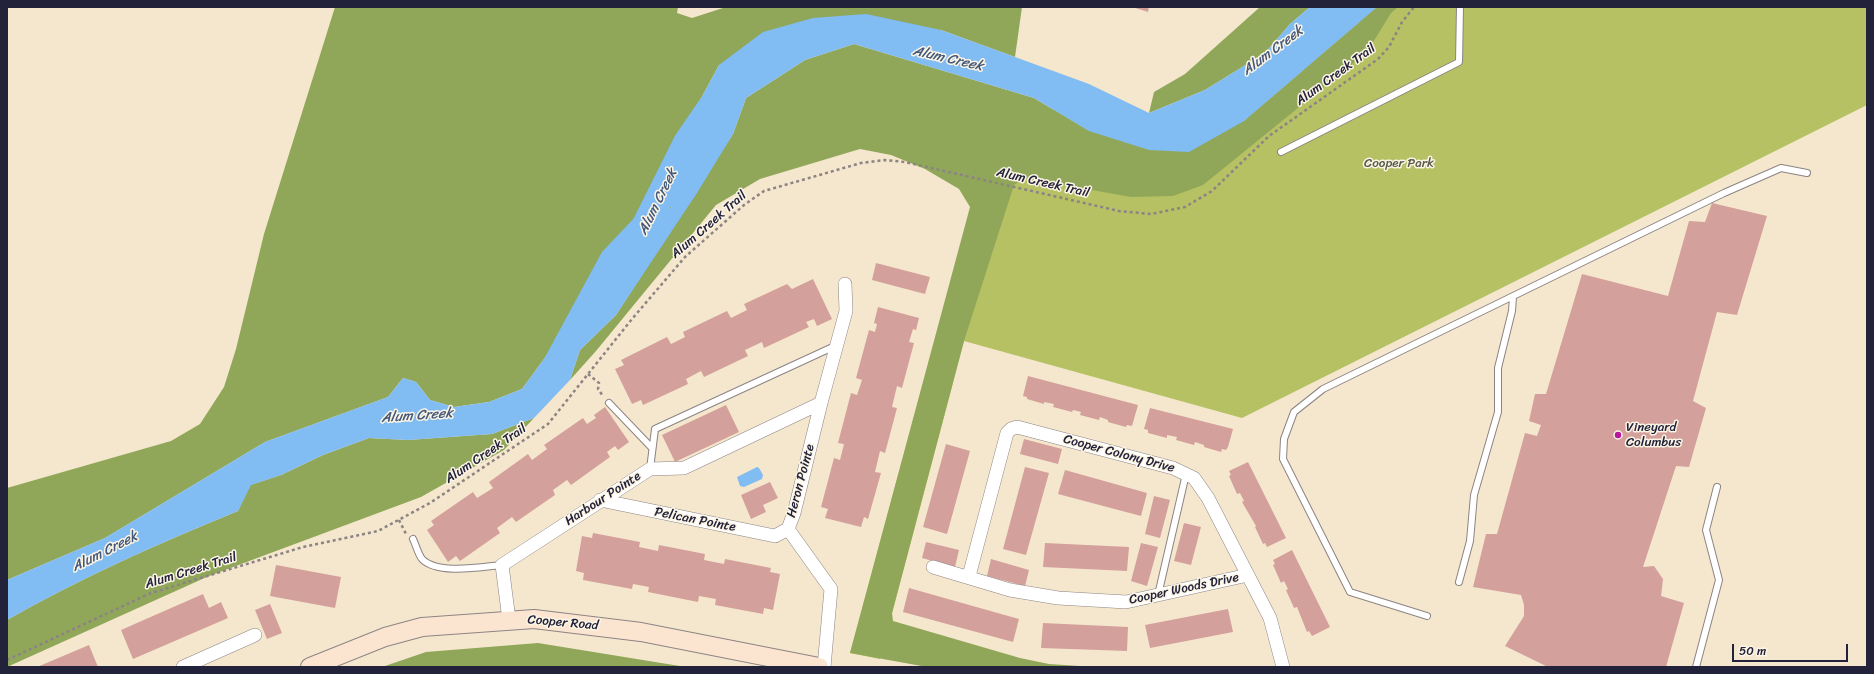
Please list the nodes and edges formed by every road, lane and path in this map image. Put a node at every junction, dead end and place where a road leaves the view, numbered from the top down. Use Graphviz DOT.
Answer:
graph roads {
  1 [pos="1414,7"];
  2 [pos="1460,7"];
  3 [pos="1281,152"];
  4 [pos="1807,173"];
  5 [pos="845,284"];
  6 [pos="1513,297"];
  7 [pos="837,345"];
  8 [pos="588,374"];
  9 [pos="609,403"];
  10 [pos="821,403"];
  11 [pos="652,448"];
  12 [pos="650,469"];
  13 [pos="1186,474"];
  14 [pos="1717,487"];
  15 [pos="600,500"];
  16 [pos="788,529"];
  17 [pos="413,539"];
  18 [pos="502,565"];
  19 [pos="933,567"];
  20 [pos="969,576"];
  21 [pos="1248,576"];
  22 [pos="1459,582"];
  23 [pos="1158,595"];
  24 [pos="1427,616"];
  25 [pos="509,620"];
  26 [pos="255,635"];
  27 [pos="7,660"];
  28 [pos="183,667"];
  29 [pos="310,667"];
  30 [pos="818,667"];
  31 [pos="1283,667"];
  32 [pos="1696,667"];
  1 -- 8 [label="path, Alum Creek Trail"];
  2 -- 3 [label="lane"];
  4 -- 6 [label="lane"];
  5 -- 7 [label="street, Heron Pointe"];
  6 -- 22 [label="lane"];
  6 -- 24 [label="lane"];
  7 -- 10 [label="street, Heron Pointe"];
  7 -- 11 [label="lane"];
  8 -- 9 [label="path"];
  8 -- 27 [label="path, Alum Creek Trail"];
  9 -- 11 [label="lane"];
  10 -- 12 [label="street, Harbour Pointe"];
  10 -- 16 [label="street, Heron Pointe"];
  11 -- 12 [label="lane"];
  12 -- 15 [label="street, Harbour Pointe"];
  13 -- 20 [label="street, Cooper Colony Drive"];
  13 -- 21 [label="street, Cooper Colony Drive"];
  13 -- 23 [label="lane"];
  14 -- 32 [label="lane"];
  15 -- 16 [label="street, Pelican Pointe"];
  15 -- 18 [label="street, Harbour Pointe"];
  16 -- 30 [label="street, Heron Pointe"];
  17 -- 18 [label="lane, Harbour Pointe"];
  18 -- 25 [label="street"];
  19 -- 20 [label="street, Cooper Woods Drive"];
  20 -- 23 [label="street, Cooper Woods Drive"];
  21 -- 23 [label="street, Cooper Woods Drive"];
  21 -- 31 [label="street, Cooper Colony Drive"];
  25 -- 29 [label="street, Cooper Road"];
  25 -- 30 [label="street, Cooper Road"];
  26 -- 28 [label="street"];
}
